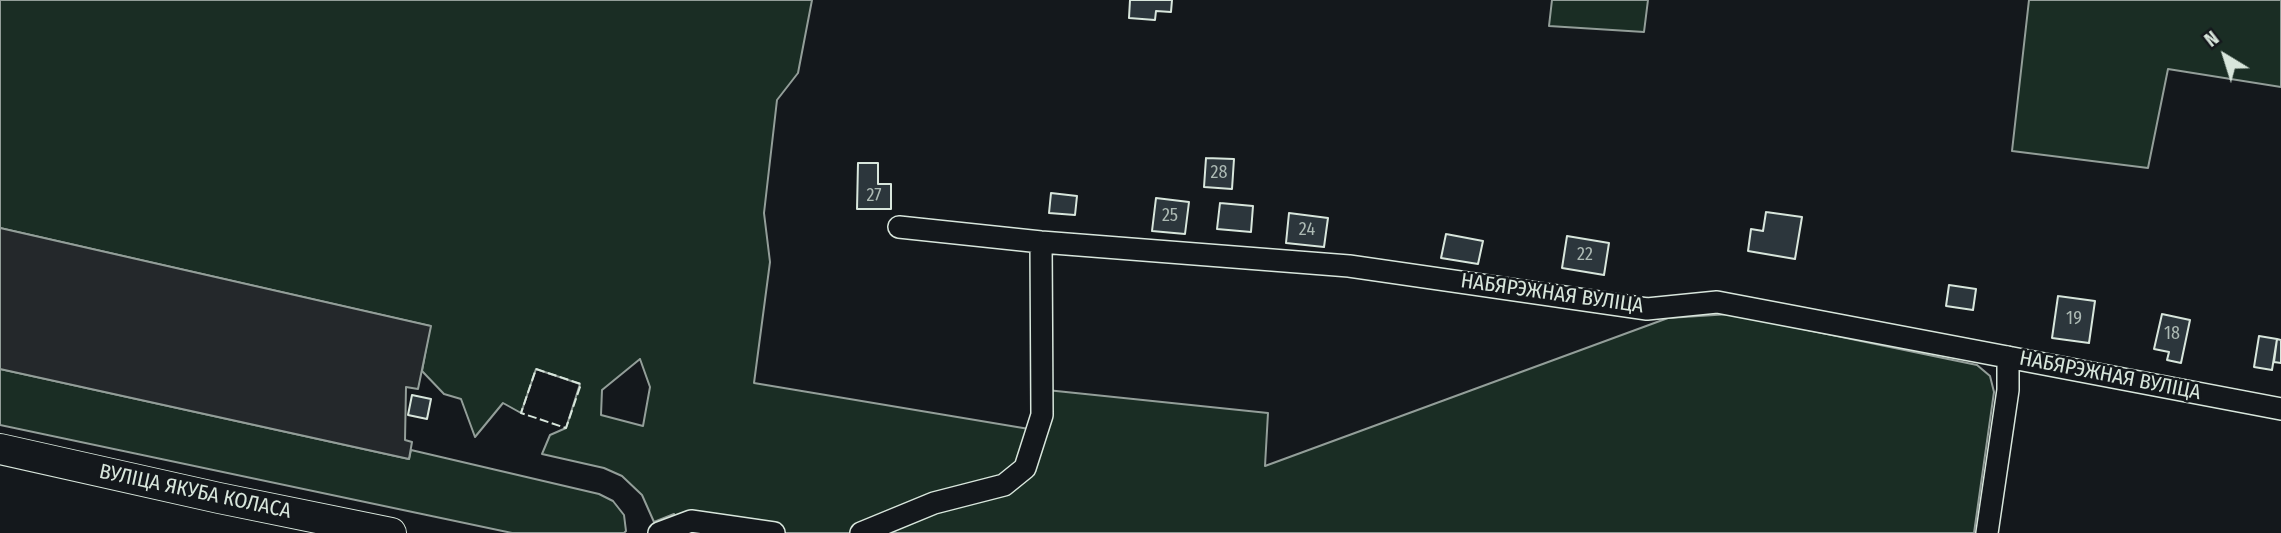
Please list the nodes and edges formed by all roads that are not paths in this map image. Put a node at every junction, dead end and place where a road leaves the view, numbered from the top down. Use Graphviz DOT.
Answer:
graph roads {
  1 [pos="899,227"];
  2 [pos="1041,242"];
  3 [pos="2008,357"];
  4 [pos="2281,409"];
  5 [pos="0,449"];
  6 [pos="391,533"];
  7 [pos="659,533"];
  8 [pos="774,533"];
  9 [pos="861,533"];
  10 [pos="1987,533"];
  1 -- 2 [label="street, НАБЯРЭЖНАЯ ВУЛІЦА"];
  2 -- 3 [label="street, НАБЯРЭЖНАЯ ВУЛІЦА"];
  2 -- 9 [label="street"];
  3 -- 4 [label="street, НАБЯРЭЖНАЯ ВУЛІЦА"];
  3 -- 10 [label="street"];
  5 -- 6 [label="street, ВУЛІЦА ЯКУБА КОЛАСА"];
  7 -- 8 [label="street"];
}
